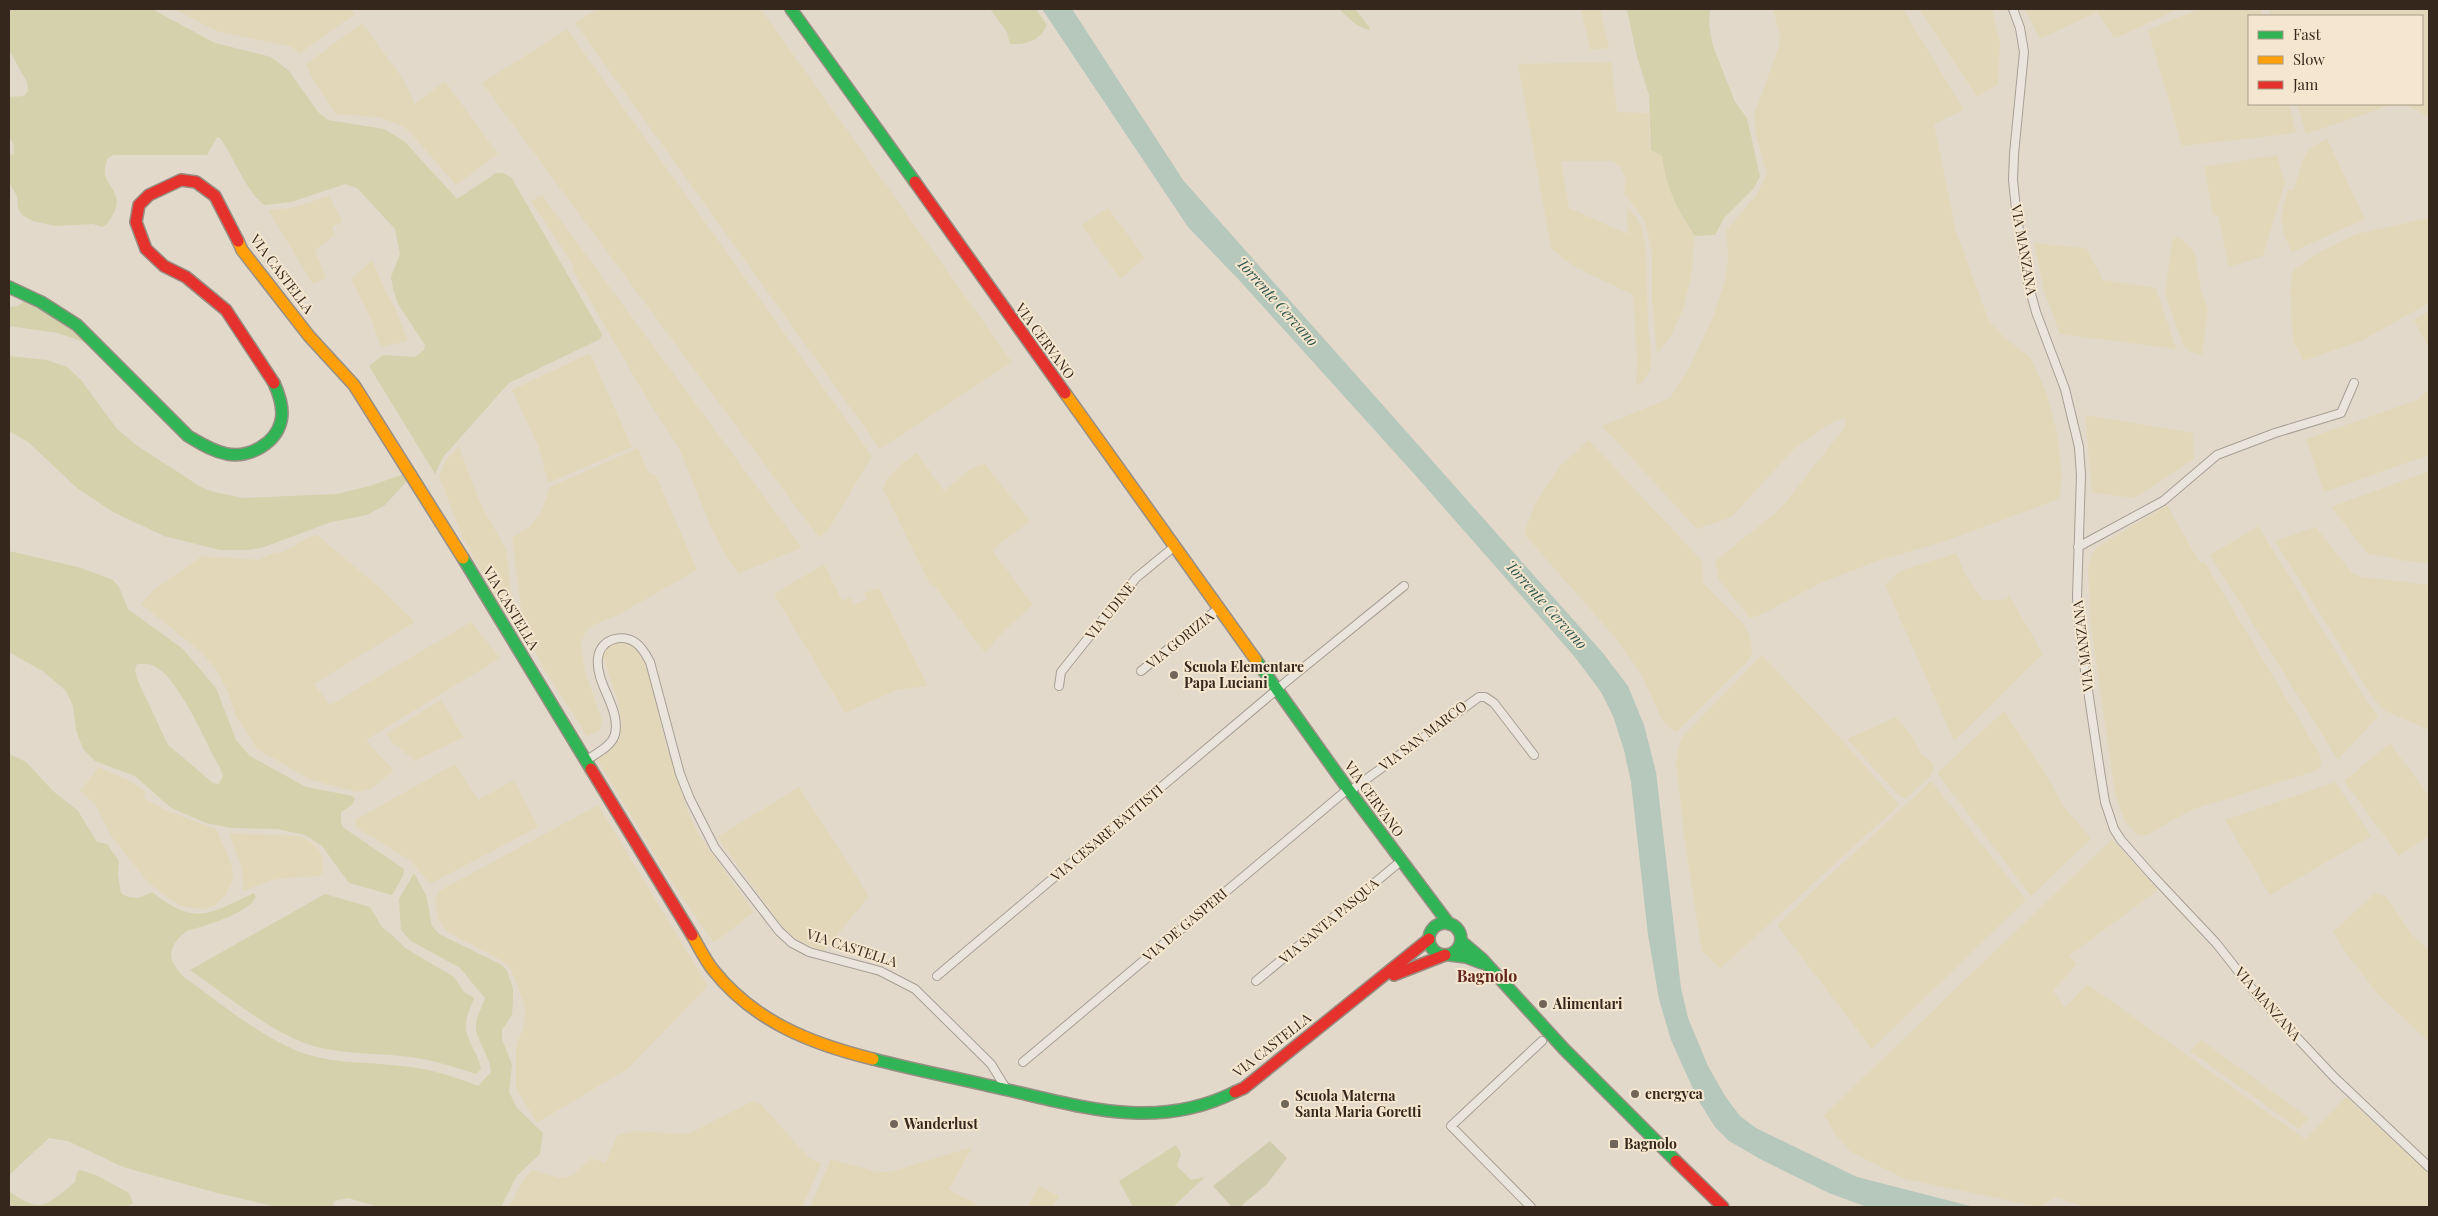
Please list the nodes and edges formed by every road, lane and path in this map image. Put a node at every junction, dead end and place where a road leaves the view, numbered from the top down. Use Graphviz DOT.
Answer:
graph roads {
  1 [pos="791,9"];
  2 [pos="2013,9"];
  3 [pos="9,287"];
  4 [pos="2354,383"];
  5 [pos="1175,546"];
  6 [pos="2078,547"];
  7 [pos="1404,586"];
  8 [pos="1219,608"];
  9 [pos="1141,671"];
  10 [pos="1060,686"];
  11 [pos="1277,689"];
  12 [pos="1534,755"];
  13 [pos="587,760"];
  14 [pos="1349,790"];
  15 [pos="1401,861"];
  16 [pos="1426,892"];
  17 [pos="1449,924"];
  18 [pos="1431,934"];
  19 [pos="1461,941"];
  20 [pos="1447,955"];
  21 [pos="1492,970"];
  22 [pos="937,976"];
  23 [pos="1256,981"];
  24 [pos="1371,988"];
  25 [pos="1542,1041"];
  26 [pos="1023,1062"];
  27 [pos="1007,1090"];
  28 [pos="2429,1167"];
  29 [pos="1531,1207"];
  30 [pos="1721,1207"];
  1 -- 5 [label="main road, VIA CERVANO"];
  2 -- 6 [label="street, VIA MANZANA"];
  3 -- 13 [label="main road, VIA CASTELLA"];
  4 -- 6 [label="street"];
  5 -- 8 [label="main road, VIA CERVANO"];
  5 -- 10 [label="street, VIA UDINE"];
  6 -- 28 [label="street, VIA MANZANA"];
  7 -- 11 [label="street"];
  8 -- 9 [label="street, VIA GORIZIA"];
  8 -- 11 [label="main road, VIA CERVANO"];
  11 -- 14 [label="main road, VIA CERVANO"];
  11 -- 22 [label="street, VIA CESARE BATTISTI"];
  12 -- 14 [label="street, VIA SAN MARCO"];
  13 -- 27 [label="main road, VIA CASTELLA"];
  13 -- 27 [label="street, VIA CASTELLA"];
  14 -- 15 [label="main road, VIA CERVANO"];
  14 -- 26 [label="street, VIA DE GASPERI"];
  15 -- 16 [label="main road, VIA CERVANO"];
  15 -- 23 [label="street, VIA SANTA PASQUA"];
  16 -- 17 [label="main road, VIA CERVANO"];
  16 -- 18 [label="main road"];
  17 -- 18 [label="main road"];
  17 -- 19 [label="main road"];
  18 -- 20 [label="main road"];
  18 -- 24 [label="main road"];
  19 -- 20 [label="main road"];
  19 -- 21 [label="main road"];
  20 -- 21 [label="main road"];
  20 -- 24 [label="main road"];
  21 -- 30 [label="main road"];
  24 -- 27 [label="main road, VIA CASTELLA"];
  25 -- 29 [label="street"];
}
